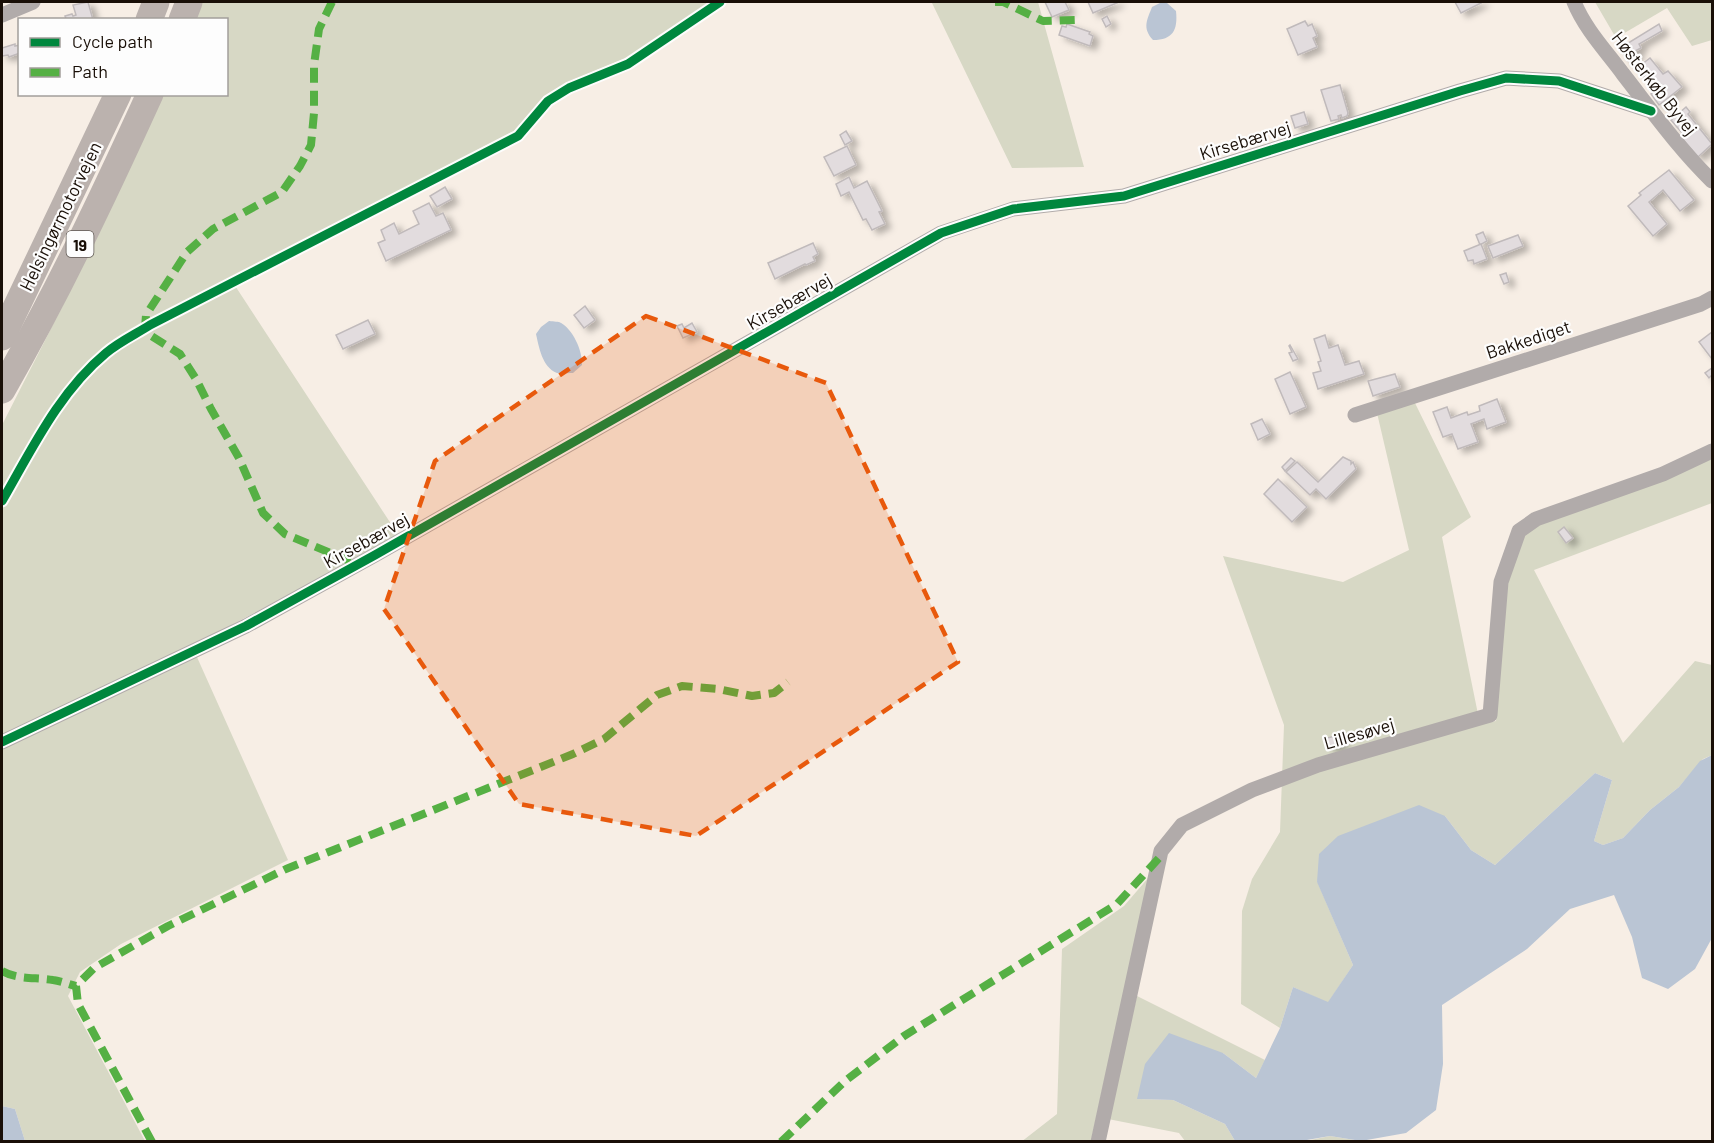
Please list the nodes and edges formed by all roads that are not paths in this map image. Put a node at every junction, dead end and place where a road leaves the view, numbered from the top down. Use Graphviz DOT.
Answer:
graph roads {
  1 [pos="33,2"];
  2 [pos="156,2"];
  3 [pos="189,2"];
  4 [pos="1574,2"];
  5 [pos="2,15"];
  6 [pos="150,18"];
  7 [pos="183,18"];
  8 [pos="117,96"];
  9 [pos="149,96"];
  10 [pos="1651,111"];
  11 [pos="1713,182"];
  12 [pos="1713,298"];
  13 [pos="2,337"];
  14 [pos="2,390"];
  15 [pos="1355,415"];
  16 [pos="1713,451"];
  17 [pos="2,742"];
  18 [pos="1098,1142"];
  1 -- 5 [label="street"];
  2 -- 6 [label="highway"];
  3 -- 7 [label="highway"];
  4 -- 10 [label="street, Høsterkøb Byvej"];
  8 -- 13 [label="highway, Helsingørmotorvejen / 19"];
  9 -- 14 [label="highway, Helsingørmotorvejen / 19"];
  10 -- 11 [label="street, Høsterkøb Byvej"];
  10 -- 17 [label="street, Kirsebærvej"];
  12 -- 15 [label="street, Bakkediget"];
  16 -- 18 [label="street, Lillesøvej"];
}
